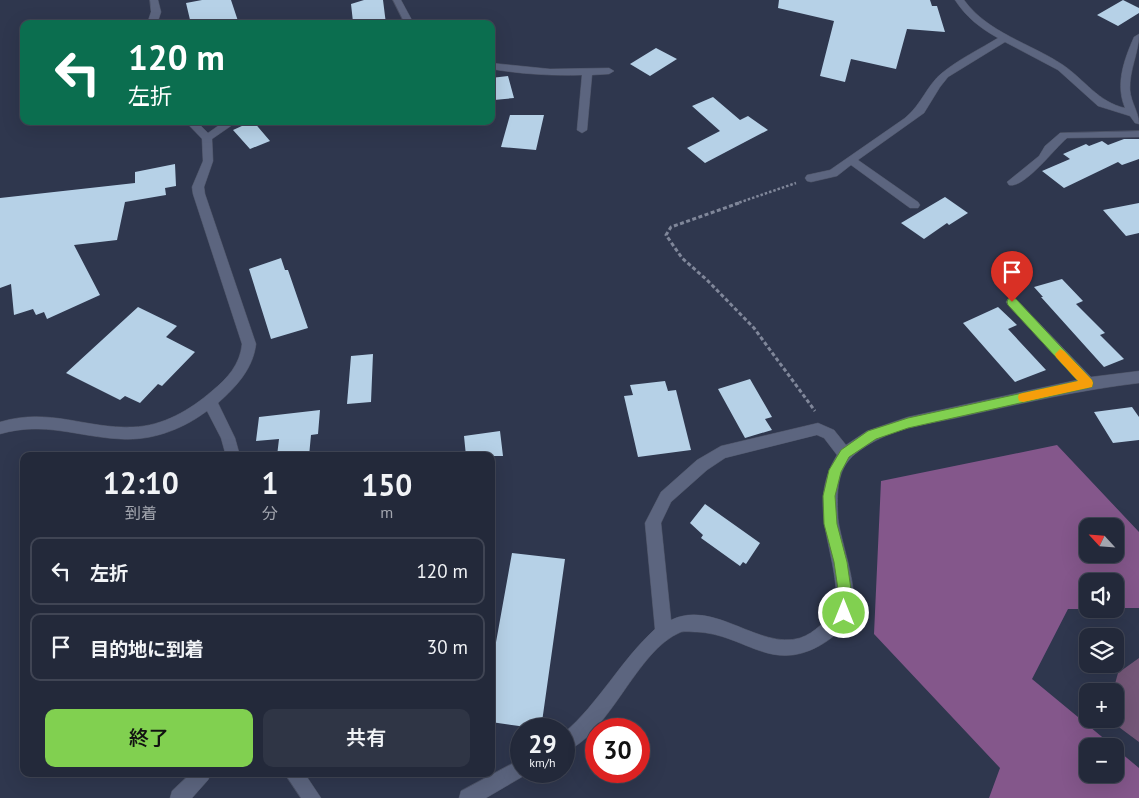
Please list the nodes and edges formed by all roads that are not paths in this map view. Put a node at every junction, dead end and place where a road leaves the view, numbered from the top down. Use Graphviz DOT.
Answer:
graph roads {
  1 [pos="154,0"];
  2 [pos="398,0"];
  3 [pos="959,0"];
  4 [pos="153,20"];
  5 [pos="408,20"];
  6 [pos="1139,36"];
  7 [pos="1005,38"];
  8 [pos="495,66"];
  9 [pos="609,71"];
  10 [pos="587,72"];
  11 [pos="1132,113"];
  12 [pos="1139,121"];
  13 [pos="194,125"];
  14 [pos="228,125"];
  15 [pos="582,130"];
  16 [pos="1139,134"];
  17 [pos="207,138"];
  18 [pos="851,160"];
  19 [pos="811,178"];
  20 [pos="1013,182"];
  21 [pos="914,205"];
  22 [pos="1012,302"];
  23 [pos="1139,378"];
  24 [pos="1088,383"];
  25 [pos="210,402"];
  26 [pos="0,428"];
  27 [pos="232,452"];
  28 [pos="845,454"];
  29 [pos="664,632"];
  30 [pos="575,735"];
  31 [pos="510,774"];
  32 [pos="199,777"];
  33 [pos="296,777"];
  34 [pos="179,798"];
  35 [pos="312,798"];
  36 [pos="468,798"];
  1 -- 4 [label="street"];
  2 -- 5 [label="street"];
  3 -- 7 [label="street"];
  6 -- 11 [label="street"];
  7 -- 11 [label="street"];
  7 -- 18 [label="street"];
  8 -- 10 [label="street"];
  9 -- 10 [label="street"];
  10 -- 15 [label="street"];
  11 -- 12 [label="street"];
  13 -- 17 [label="street"];
  14 -- 17 [label="street"];
  16 -- 20 [label="street"];
  17 -- 25 [label="street"];
  18 -- 19 [label="street"];
  18 -- 21 [label="street"];
  22 -- 24 [label="street"];
  23 -- 24 [label="street"];
  24 -- 28 [label="street"];
  25 -- 26 [label="street"];
  25 -- 27 [label="street"];
  28 -- 29 [label="street"];
  28 -- 29 [label="street"];
  29 -- 30 [label="street"];
  31 -- 36 [label="street"];
  32 -- 34 [label="street"];
  33 -- 35 [label="street"];
}
